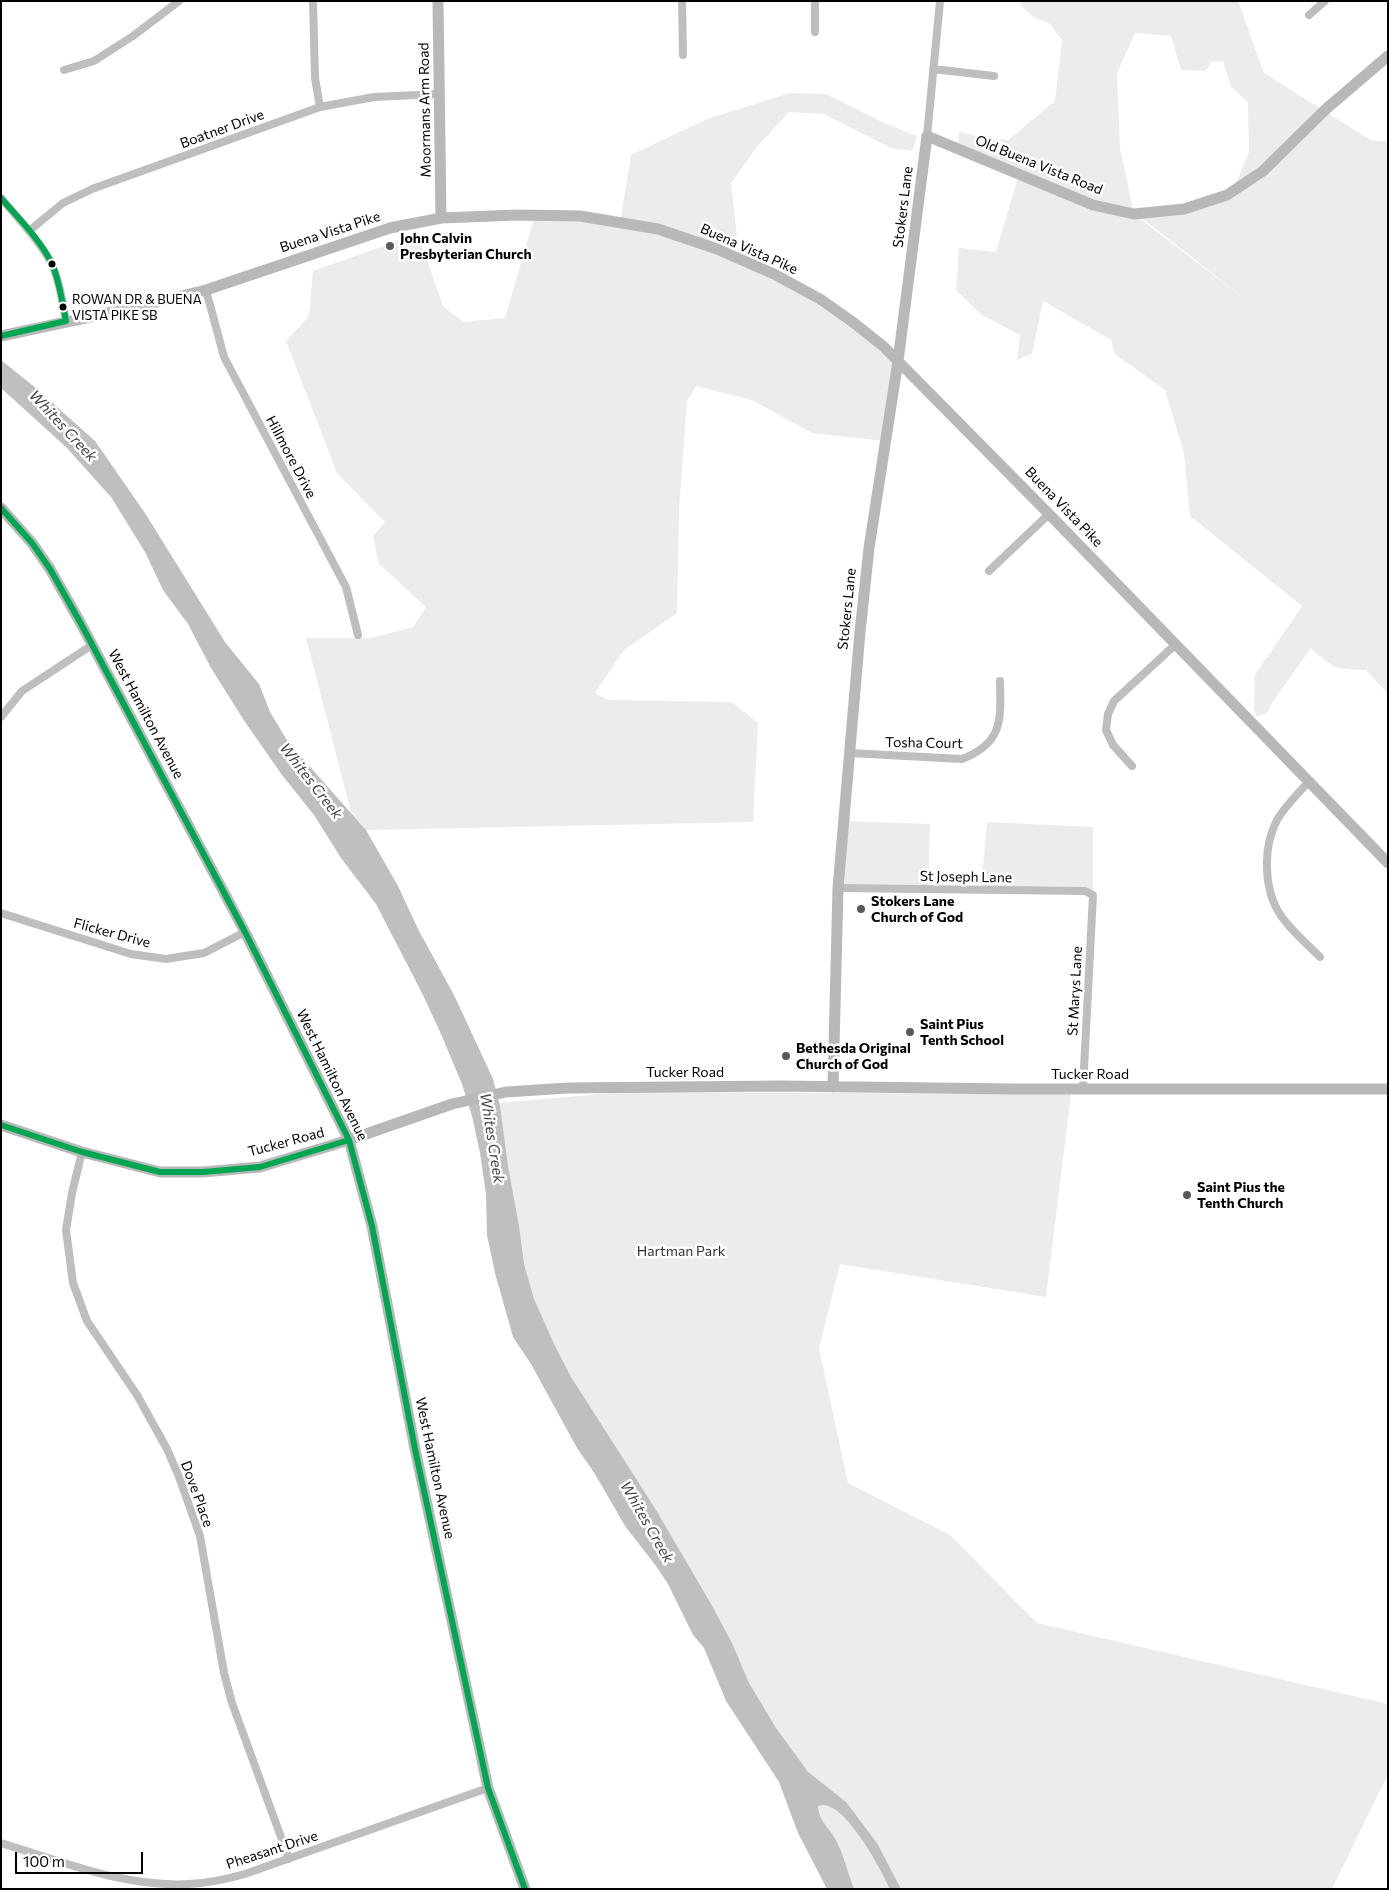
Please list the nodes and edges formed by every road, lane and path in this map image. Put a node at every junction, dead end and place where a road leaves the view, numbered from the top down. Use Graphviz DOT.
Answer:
graph roads {
  1 [pos="178,1"];
  2 [pos="313,1"];
  3 [pos="438,1"];
  4 [pos="682,1"];
  5 [pos="815,1"];
  6 [pos="940,1"];
  7 [pos="1325,1"];
  8 [pos="1309,15"];
  9 [pos="815,32"];
  10 [pos="683,55"];
  11 [pos="1388,56"];
  12 [pos="933,69"];
  13 [pos="64,70"];
  14 [pos="994,76"];
  15 [pos="438,94"];
  16 [pos="320,107"];
  17 [pos="927,136"];
  18 [pos="1,198"];
  19 [pos="442,218"];
  20 [pos="29,231"];
  21 [pos="206,290"];
  22 [pos="66,321"];
  23 [pos="6,335"];
  24 [pos="898,361"];
  25 [pos="1,508"];
  26 [pos="1049,514"];
  27 [pos="989,571"];
  28 [pos="358,635"];
  29 [pos="1176,644"];
  30 [pos="92,645"];
  31 [pos="1000,681"];
  32 [pos="1,717"];
  33 [pos="850,753"];
  34 [pos="1132,766"];
  35 [pos="1309,781"];
  36 [pos="1388,863"];
  37 [pos="838,888"];
  38 [pos="1093,895"];
  39 [pos="1,913"];
  40 [pos="245,932"];
  41 [pos="1320,957"];
  42 [pos="833,1087"];
  43 [pos="1083,1088"];
  44 [pos="1388,1089"];
  45 [pos="1,1125"];
  46 [pos="349,1140"];
  47 [pos="82,1152"];
  48 [pos="488,1788"];
  49 [pos="1,1843"];
  50 [pos="289,1859"];
  51 [pos="525,1889"];
  1 -- 13 [label="street"];
  2 -- 16 [label="street"];
  3 -- 15 [label="street, Moormans Arm Road"];
  4 -- 10 [label="street"];
  5 -- 9 [label="street"];
  6 -- 12 [label="street"];
  7 -- 8 [label="street"];
  11 -- 17 [label="street, Old Buena Vista Road"];
  12 -- 14 [label="street"];
  12 -- 17 [label="street"];
  15 -- 16 [label="street, Boatner Drive"];
  15 -- 19 [label="street, Moormans Arm Road"];
  16 -- 20 [label="street, Boatner Drive"];
  17 -- 24 [label="street, Stokers Lane"];
  18 -- 20 [label="street"];
  19 -- 21 [label="street, Buena Vista Pike"];
  19 -- 24 [label="street, Buena Vista Pike"];
  20 -- 22 [label="street"];
  21 -- 22 [label="street, Buena Vista Pike"];
  21 -- 28 [label="street, Hillmore Drive"];
  22 -- 23 [label="street, Buena Vista Pike"];
  24 -- 26 [label="street, Buena Vista Pike"];
  24 -- 33 [label="street, Stokers Lane"];
  25 -- 30 [label="street, West Hamilton Avenue"];
  26 -- 27 [label="street"];
  26 -- 29 [label="street, Buena Vista Pike"];
  29 -- 34 [label="street"];
  29 -- 35 [label="street, Buena Vista Pike"];
  30 -- 32 [label="street"];
  30 -- 40 [label="street, West Hamilton Avenue"];
  31 -- 33 [label="street, Tosha Court"];
  33 -- 37 [label="street, Stokers Lane"];
  35 -- 36 [label="street, Buena Vista Pike"];
  35 -- 41 [label="street"];
  37 -- 38 [label="street, St Joseph Lane"];
  37 -- 42 [label="street, Stokers Lane"];
  38 -- 43 [label="street, St Marys Lane"];
  39 -- 40 [label="street, Flicker Drive"];
  40 -- 46 [label="street, West Hamilton Avenue"];
  42 -- 43 [label="street, Tucker Road"];
  42 -- 46 [label="street, Tucker Road"];
  43 -- 44 [label="street, Tucker Road"];
  45 -- 47 [label="street, Tucker Road"];
  46 -- 47 [label="street, Tucker Road"];
  46 -- 48 [label="street, West Hamilton Avenue"];
  47 -- 50 [label="street, Dove Place"];
  48 -- 50 [label="street, Pheasant Drive"];
  48 -- 51 [label="street, West Hamilton Avenue"];
  49 -- 50 [label="street, Pheasant Drive"];
}
